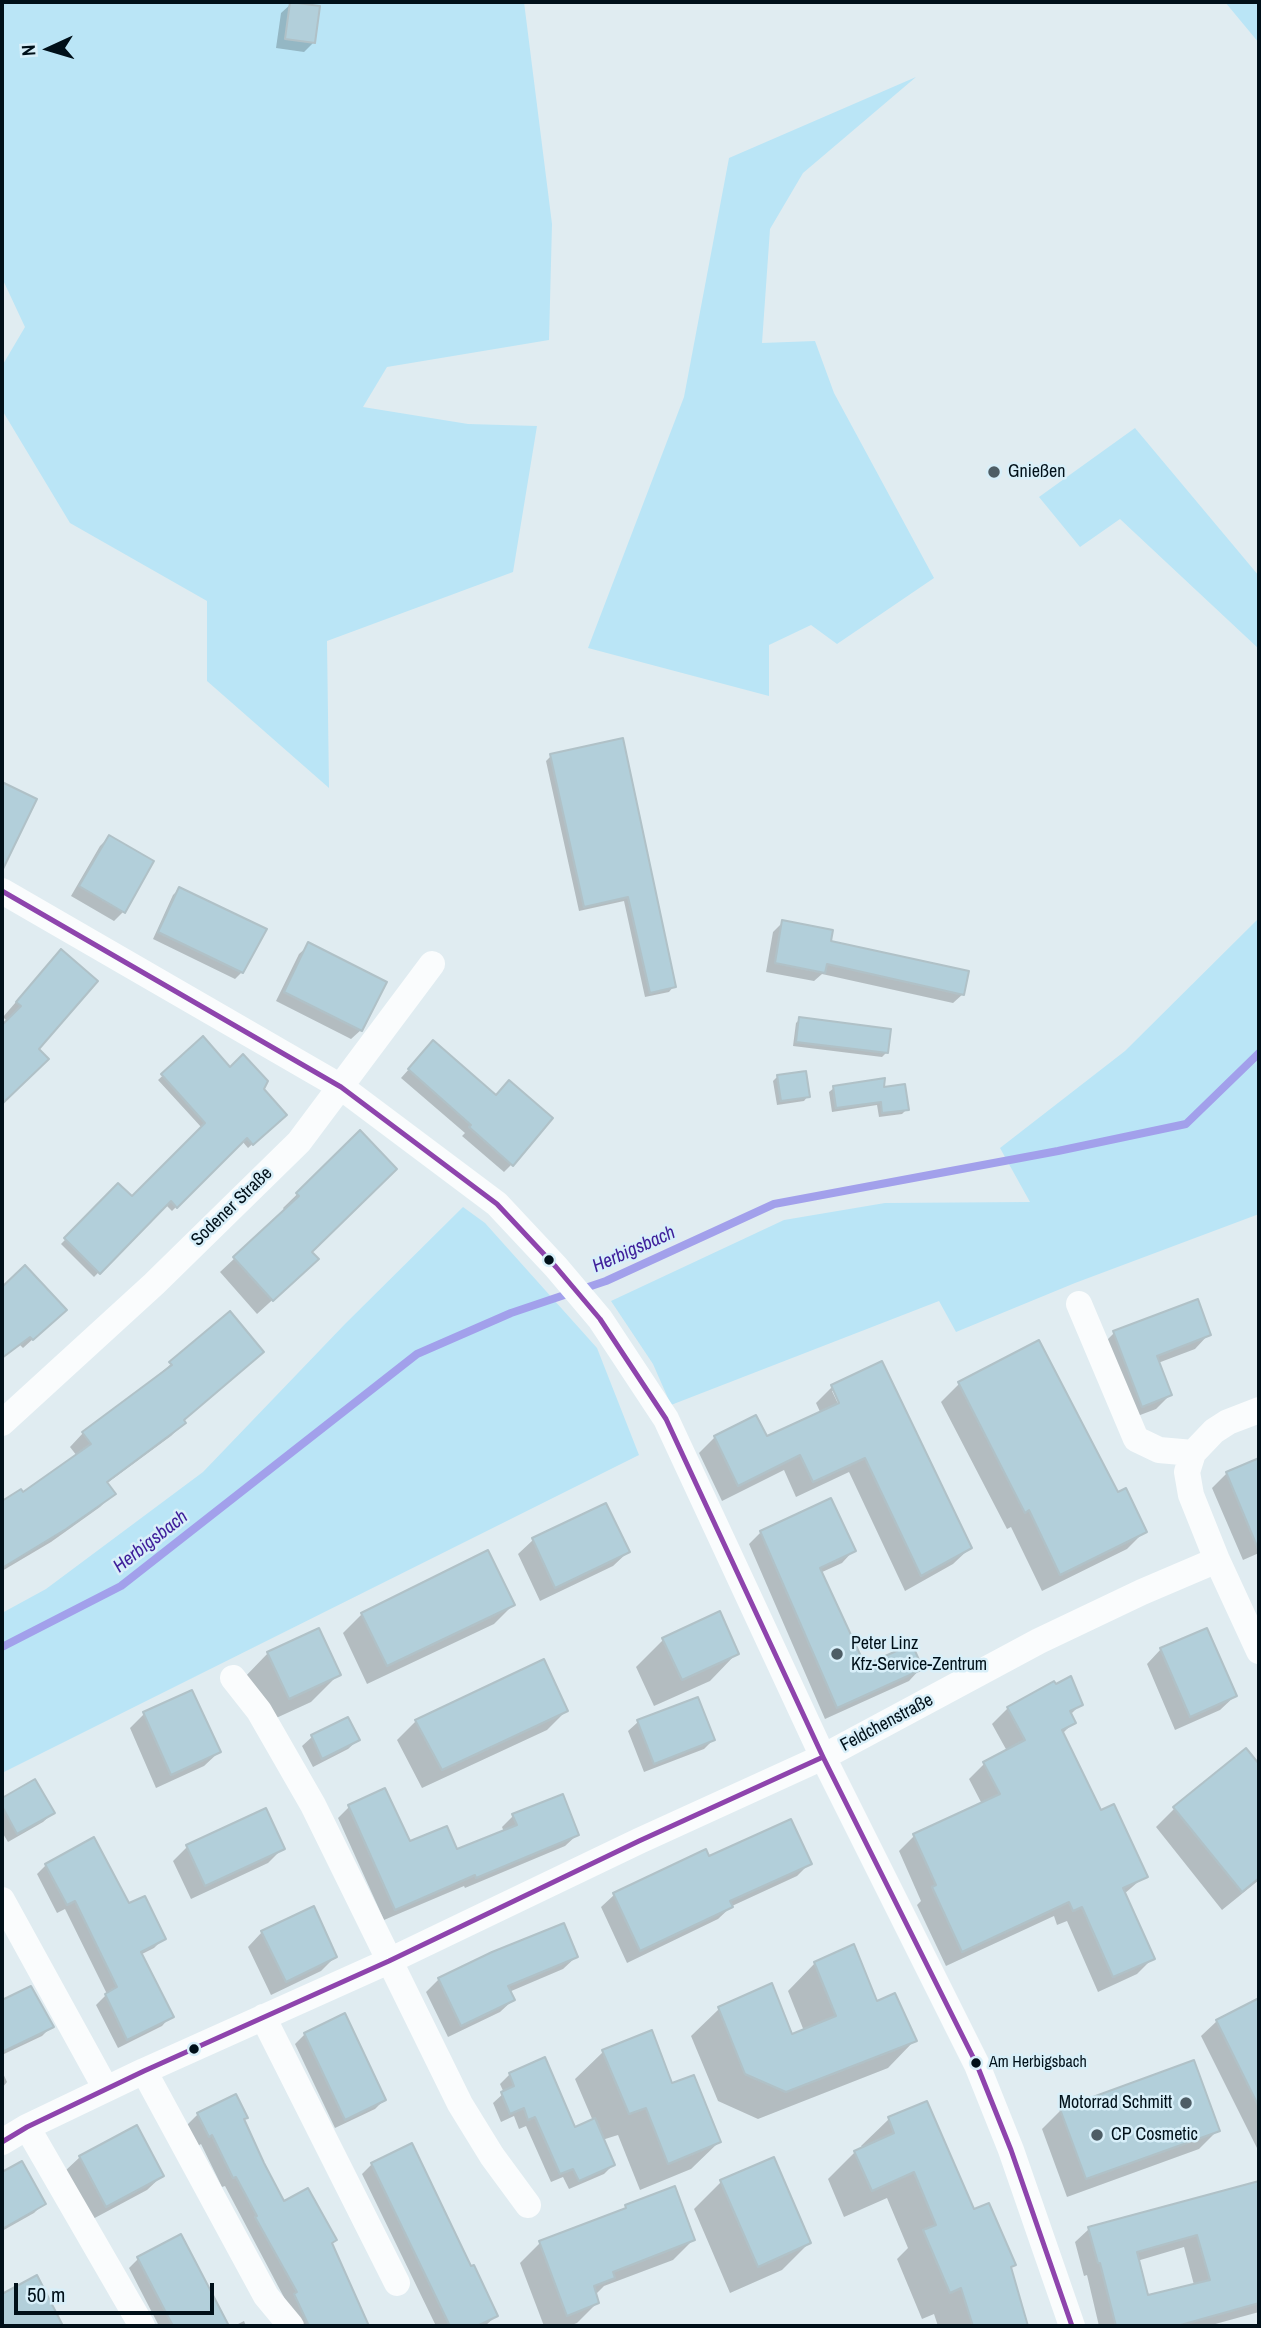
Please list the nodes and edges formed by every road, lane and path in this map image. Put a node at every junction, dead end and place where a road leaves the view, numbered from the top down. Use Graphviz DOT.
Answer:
graph roads {
  1 [pos="2,891"];
  2 [pos="432,964"];
  3 [pos="341,1087"];
  4 [pos="1079,1304"];
  5 [pos="1259,1410"];
  6 [pos="2,1423"];
  7 [pos="1193,1453"];
  8 [pos="1217,1560"];
  9 [pos="1259,1651"];
  10 [pos="233,1678"];
  11 [pos="823,1757"];
  12 [pos="2,1900"];
  13 [pos="389,1961"];
  14 [pos="263,2017"];
  15 [pos="144,2071"];
  16 [pos="106,2089"];
  17 [pos="27,2127"];
  18 [pos="2,2141"];
  19 [pos="528,2205"];
  20 [pos="397,2283"];
  21 [pos="142,2326"];
  22 [pos="291,2326"];
  23 [pos="1072,2326"];
  1 -- 3 [label="street"];
  2 -- 3 [label="street, Sodener Straße"];
  3 -- 6 [label="street, Sodener Straße"];
  3 -- 11 [label="street"];
  4 -- 7 [label="street"];
  5 -- 7 [label="street"];
  7 -- 8 [label="street"];
  8 -- 9 [label="street"];
  8 -- 11 [label="street, Feldchenstraße"];
  10 -- 13 [label="street"];
  11 -- 13 [label="street, Feldchenstraße"];
  11 -- 23 [label="street"];
  12 -- 16 [label="street"];
  13 -- 14 [label="street, Feldchenstraße"];
  13 -- 19 [label="street"];
  14 -- 15 [label="street, Feldchenstraße"];
  14 -- 20 [label="street"];
  15 -- 16 [label="street, Feldchenstraße"];
  15 -- 22 [label="street"];
  16 -- 17 [label="street, Feldchenstraße"];
  17 -- 18 [label="street, Feldchenstraße"];
  17 -- 21 [label="street"];
}
